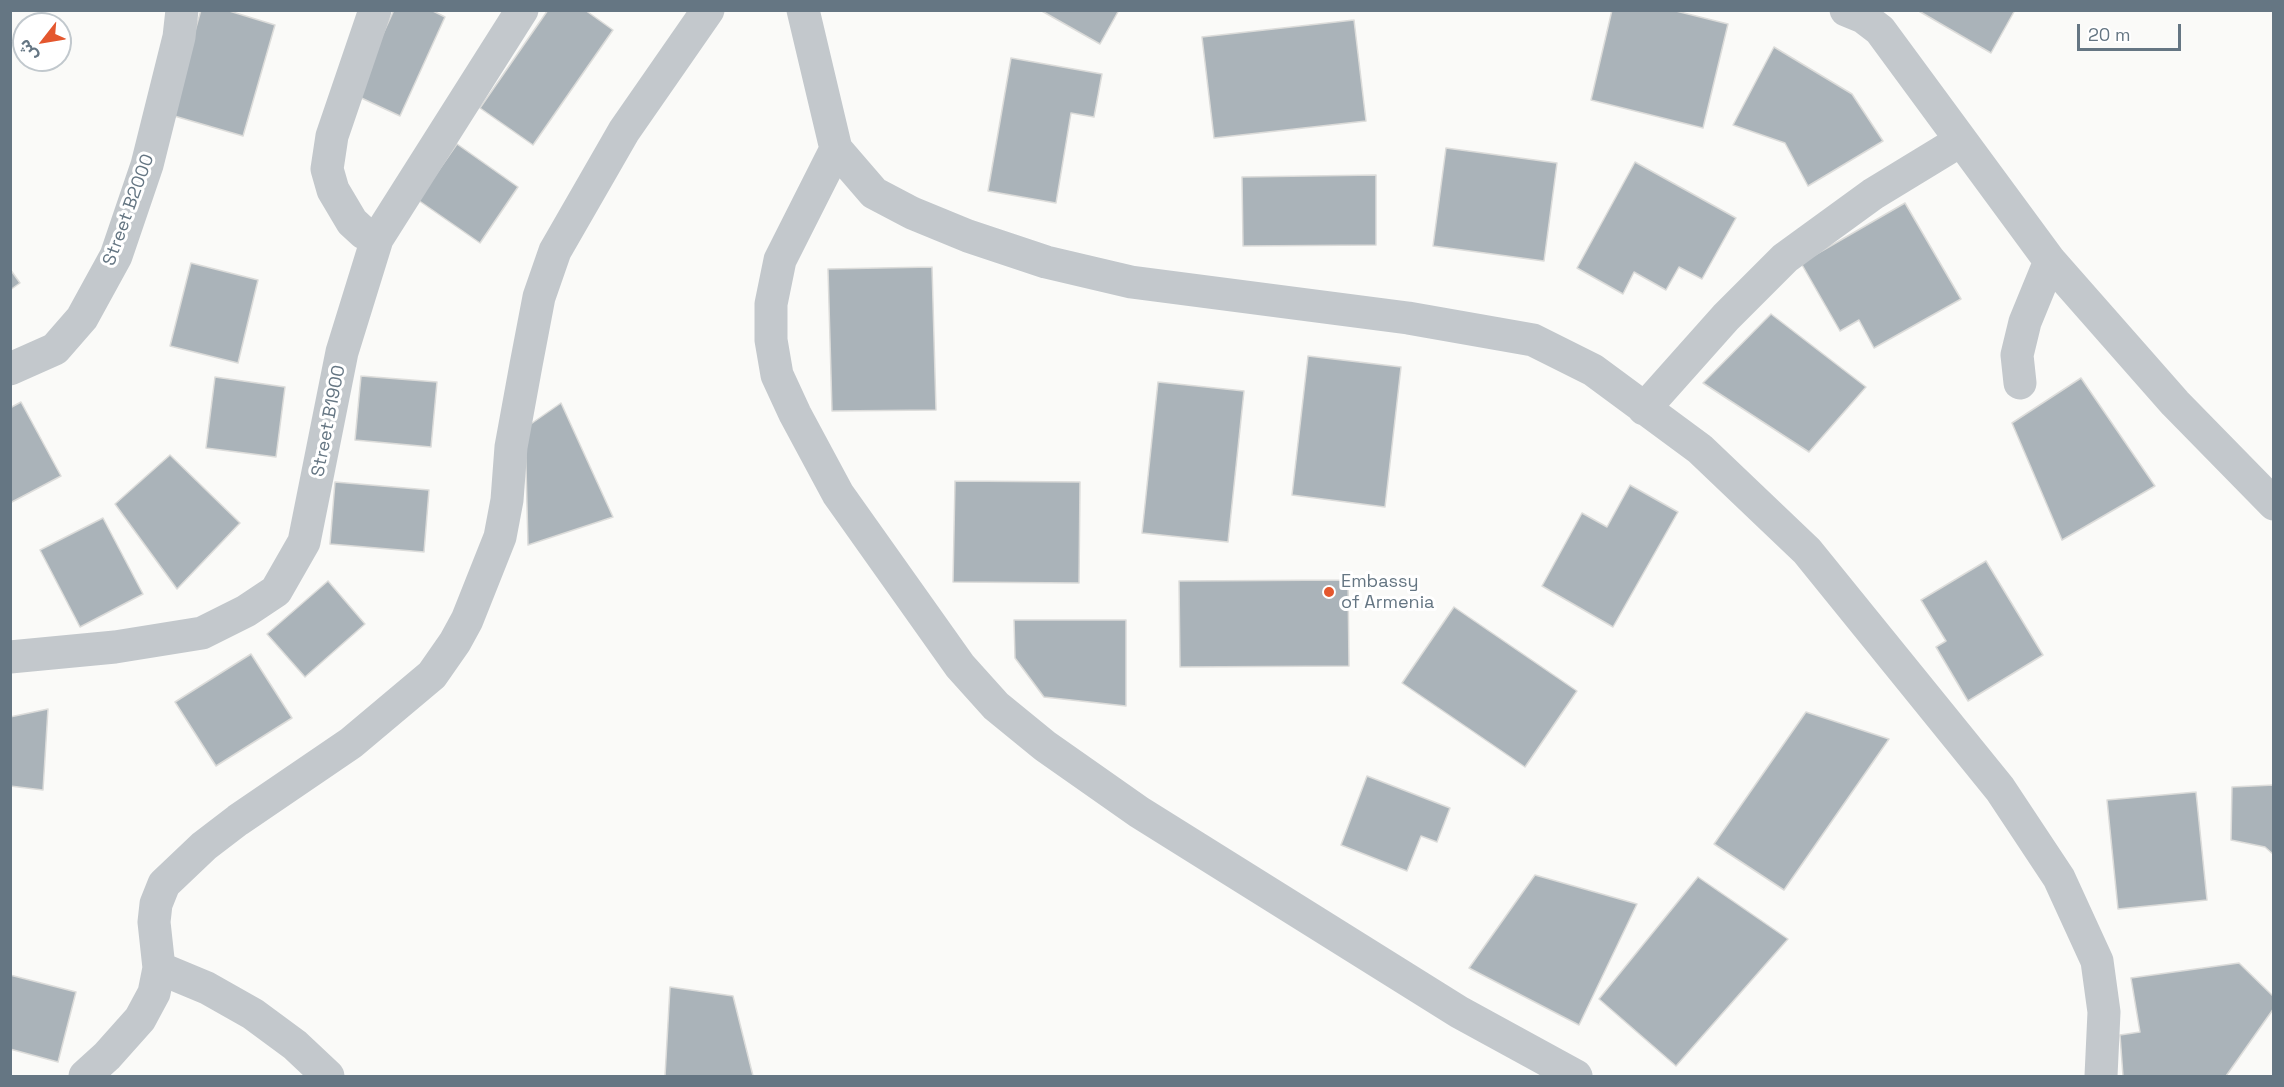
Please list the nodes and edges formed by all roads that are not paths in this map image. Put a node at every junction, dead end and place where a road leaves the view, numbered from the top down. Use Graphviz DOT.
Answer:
graph roads {
  1 [pos="182,10"];
  2 [pos="375,10"];
  3 [pos="522,10"];
  4 [pos="708,10"];
  5 [pos="803,10"];
  6 [pos="1846,10"];
  7 [pos="1960,141"];
  8 [pos="836,149"];
  9 [pos="377,239"];
  10 [pos="2050,261"];
  11 [pos="10,369"];
  12 [pos="2020,383"];
  13 [pos="1644,409"];
  14 [pos="2274,504"];
  15 [pos="10,657"];
  16 [pos="159,968"];
  17 [pos="85,1077"];
  18 [pos="328,1077"];
  19 [pos="1576,1077"];
  20 [pos="2101,1077"];
  1 -- 11 [label="street, Street B2000"];
  2 -- 9 [label="street"];
  3 -- 9 [label="street, Street B1900"];
  4 -- 16 [label="street"];
  5 -- 8 [label="street"];
  6 -- 7 [label="street"];
  7 -- 10 [label="street"];
  7 -- 13 [label="street"];
  8 -- 13 [label="street"];
  8 -- 19 [label="street"];
  9 -- 15 [label="street, Street B1900"];
  10 -- 12 [label="street"];
  10 -- 14 [label="street"];
  13 -- 20 [label="street"];
  16 -- 17 [label="street"];
  16 -- 18 [label="street"];
}
